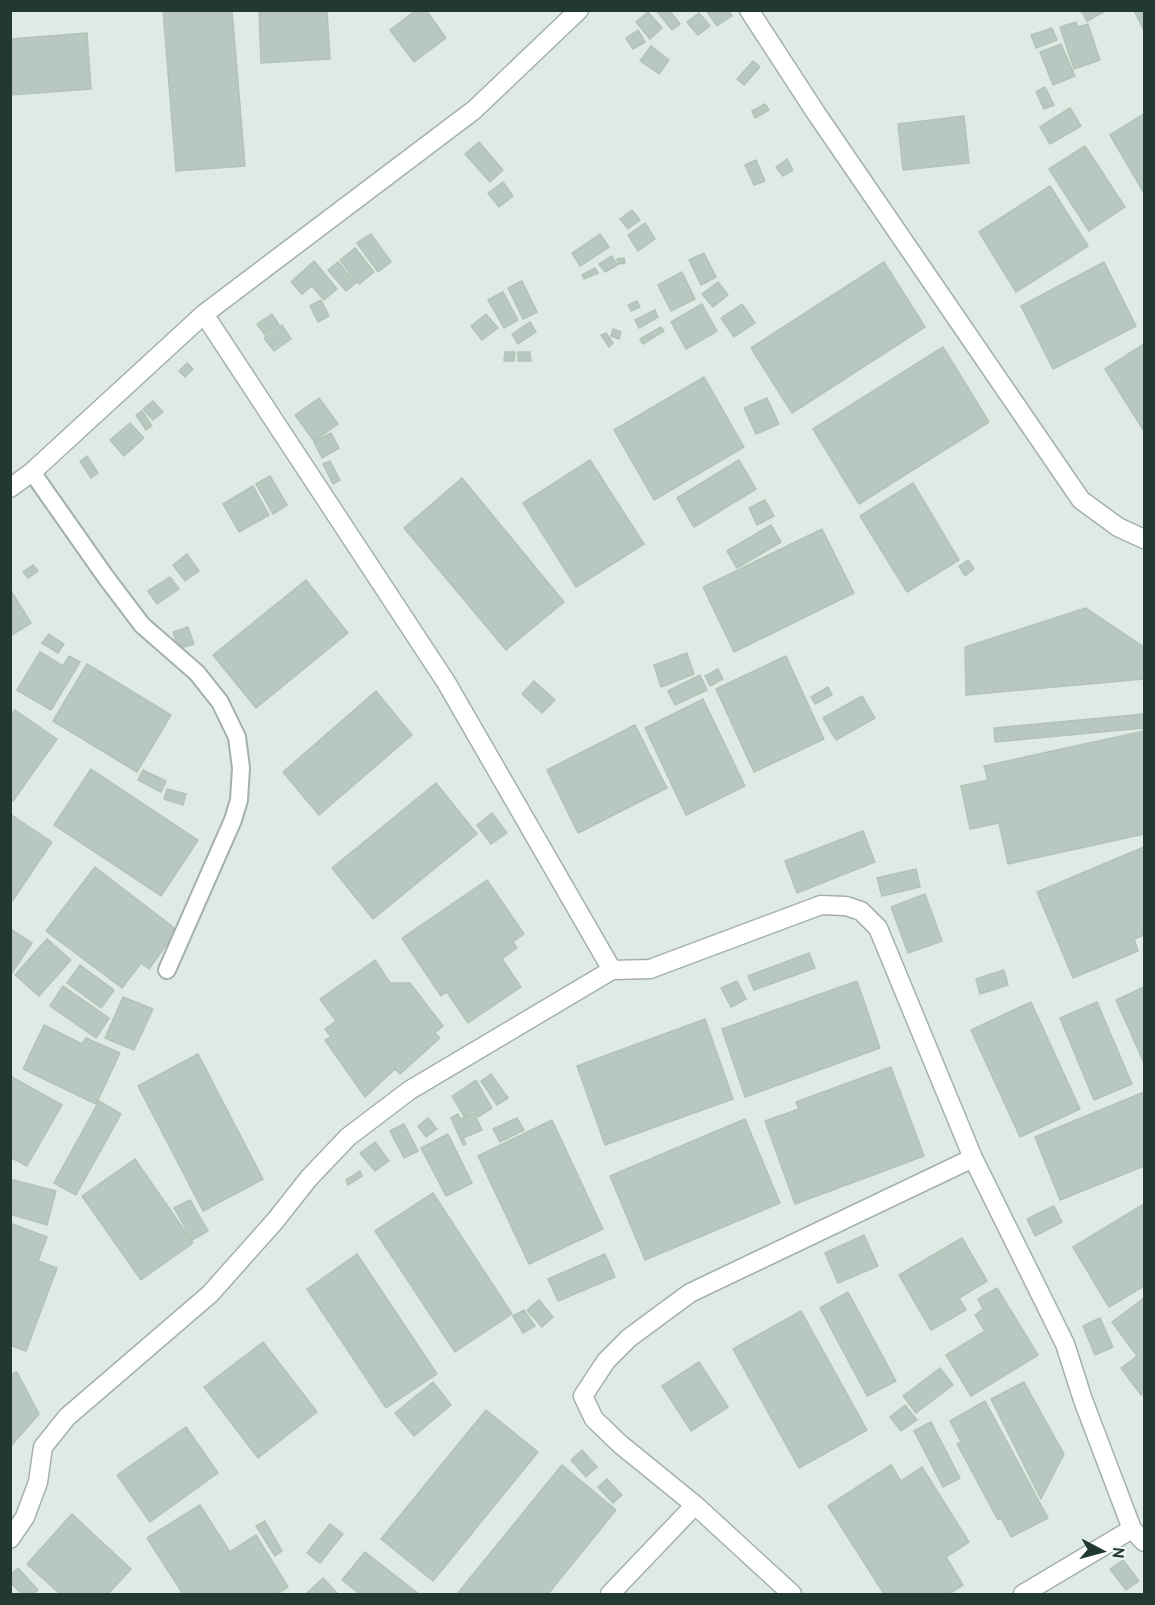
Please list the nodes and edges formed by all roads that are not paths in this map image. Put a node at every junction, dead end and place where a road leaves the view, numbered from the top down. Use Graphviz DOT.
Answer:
graph roads {
  1 [pos="579,10"];
  2 [pos="749,10"];
  3 [pos="204,314"];
  4 [pos="32,472"];
  5 [pos="10,488"];
  6 [pos="1144,539"];
  7 [pos="167,970"];
  8 [pos="612,970"];
  9 [pos="973,1158"];
  10 [pos="695,1505"];
  11 [pos="1138,1535"];
  12 [pos="10,1539"];
  13 [pos="610,1594"];
  14 [pos="792,1594"];
  15 [pos="1023,1594"];
  1 -- 3 [label="street"];
  2 -- 6 [label="street"];
  3 -- 4 [label="street"];
  3 -- 8 [label="street"];
  4 -- 5 [label="street"];
  4 -- 7 [label="lane"];
  8 -- 9 [label="street"];
  8 -- 12 [label="street"];
  9 -- 10 [label="street"];
  9 -- 11 [label="street"];
  10 -- 13 [label="street"];
  10 -- 14 [label="street"];
  11 -- 15 [label="street"];
}
